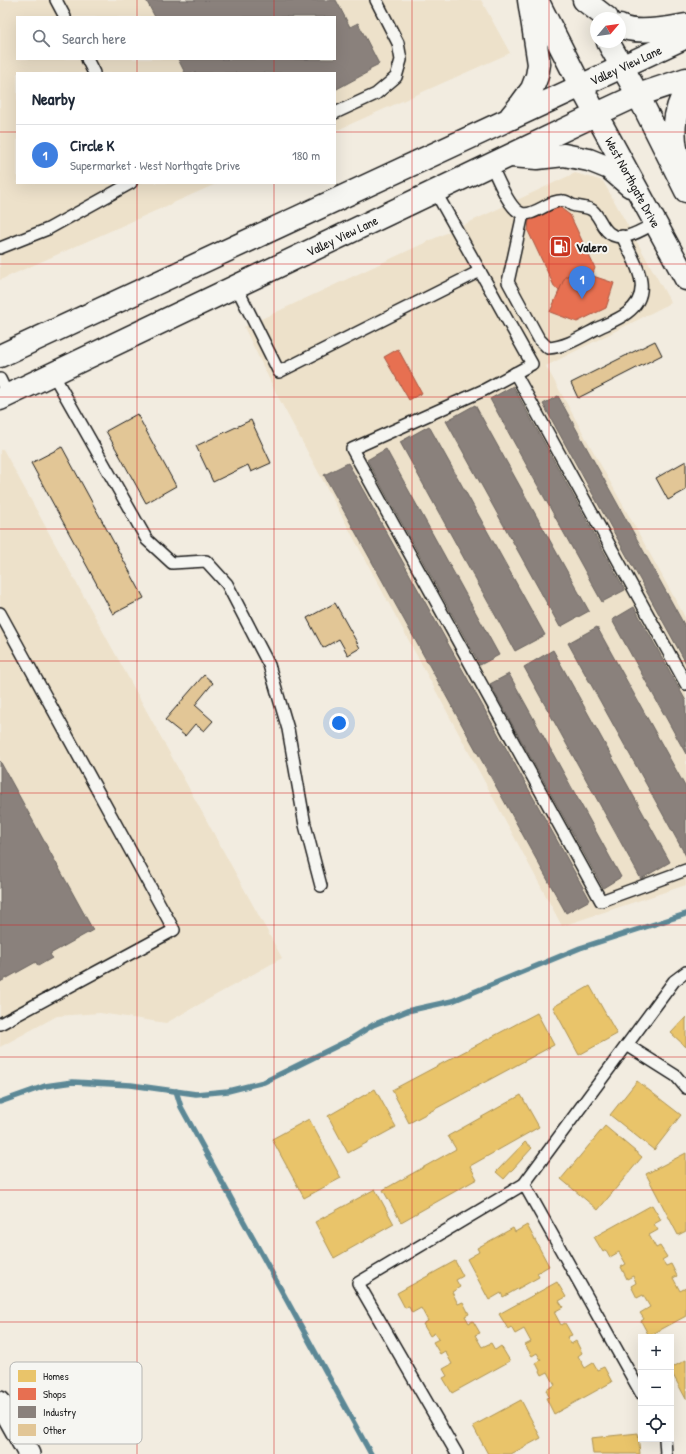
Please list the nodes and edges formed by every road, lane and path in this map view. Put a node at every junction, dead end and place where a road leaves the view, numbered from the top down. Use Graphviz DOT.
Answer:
graph roads {
  1 [pos="56,0"];
  2 [pos="376,0"];
  3 [pos="529,0"];
  4 [pos="537,0"];
  5 [pos="584,0"];
  6 [pos="591,12"];
  7 [pos="599,12"];
  8 [pos="64,16"];
  9 [pos="686,25"];
  10 [pos="626,28"];
  11 [pos="686,37"];
  12 [pos="611,48"];
  13 [pos="88,60"];
  14 [pos="622,67"];
  15 [pos="94,72"];
  16 [pos="686,79"];
  17 [pos="580,85"];
  18 [pos="686,90"];
  19 [pos="638,95"];
  20 [pos="336,113"];
  21 [pos="597,114"];
  22 [pos="507,120"];
  23 [pos="500,160"];
  24 [pos="686,178"];
  25 [pos="129,184"];
  26 [pos="686,190"];
  27 [pos="435,191"];
  28 [pos="637,191"];
  29 [pos="523,214"];
  30 [pos="655,223"];
  31 [pos="622,236"];
  32 [pos="0,248"];
  33 [pos="480,271"];
  34 [pos="686,279"];
  35 [pos="236,286"];
  36 [pos="0,356"];
  37 [pos="514,373"];
  38 [pos="52,374"];
  39 [pos="3,391"];
  40 [pos="0,613"];
  41 [pos="686,684"];
  42 [pos="686,870"];
  43 [pos="321,886"];
  44 [pos="686,972"];
  45 [pos="0,1024"];
  46 [pos="627,1045"];
  47 [pos="686,1088"];
  48 [pos="524,1184"];
  49 [pos="638,1388"];
  50 [pos="0,1402"];
  51 [pos="10,1421"];
  52 [pos="665,1442"];
  53 [pos="23,1444"];
  54 [pos="28,1454"];
  55 [pos="457,1454"];
  56 [pos="666,1454"];
  1 -- 8 [label="lane"];
  2 -- 20 [label="lane"];
  3 -- 22 [label="main road"];
  4 -- 17 [label="main road, West Northgate Drive"];
  5 -- 6 [label="main road"];
  5 -- 7 [label="main road"];
  9 -- 10 [label="main road"];
  11 -- 14 [label="main road, Valley View Lane"];
  12 -- 14 [label="main road"];
  13 -- 15 [label="lane"];
  14 -- 17 [label="main road, Valley View Lane"];
  14 -- 19 [label="main road"];
  16 -- 19 [label="main road, Valley View Lane"];
  17 -- 21 [label="main road, West Northgate Drive"];
  17 -- 22 [label="main road, Valley View Lane"];
  18 -- 24 [label="main road"];
  19 -- 21 [label="main road, Valley View Lane"];
  19 -- 26 [label="main road"];
  21 -- 23 [label="main road, Valley View Lane"];
  21 -- 28 [label="main road, West Northgate Drive"];
  22 -- 36 [label="main road, Valley View Lane"];
  23 -- 27 [label="main road, Valley View Lane"];
  23 -- 28 [label="main road"];
  23 -- 29 [label="lane"];
  25 -- 32 [label="lane"];
  27 -- 33 [label="lane"];
  27 -- 35 [label="main road, Valley View Lane"];
  28 -- 30 [label="main road, West Northgate Drive"];
  29 -- 31 [label="lane"];
  29 -- 31 [label="lane"];
  30 -- 31 [label="lane"];
  30 -- 34 [label="main road, West Northgate Drive"];
  33 -- 35 [label="lane"];
  33 -- 37 [label="lane"];
  35 -- 38 [label="main road, Valley View Lane"];
  37 -- 41 [label="lane"];
  37 -- 42 [label="lane"];
  38 -- 39 [label="main road, Valley View Lane"];
  38 -- 43 [label="lane"];
  40 -- 45 [label="lane"];
  44 -- 46 [label="lane"];
  46 -- 47 [label="lane"];
  46 -- 48 [label="lane"];
  48 -- 49 [label="lane"];
  48 -- 55 [label="lane"];
  50 -- 51 [label="street"];
  52 -- 56 [label="lane"];
  53 -- 54 [label="street"];
}
